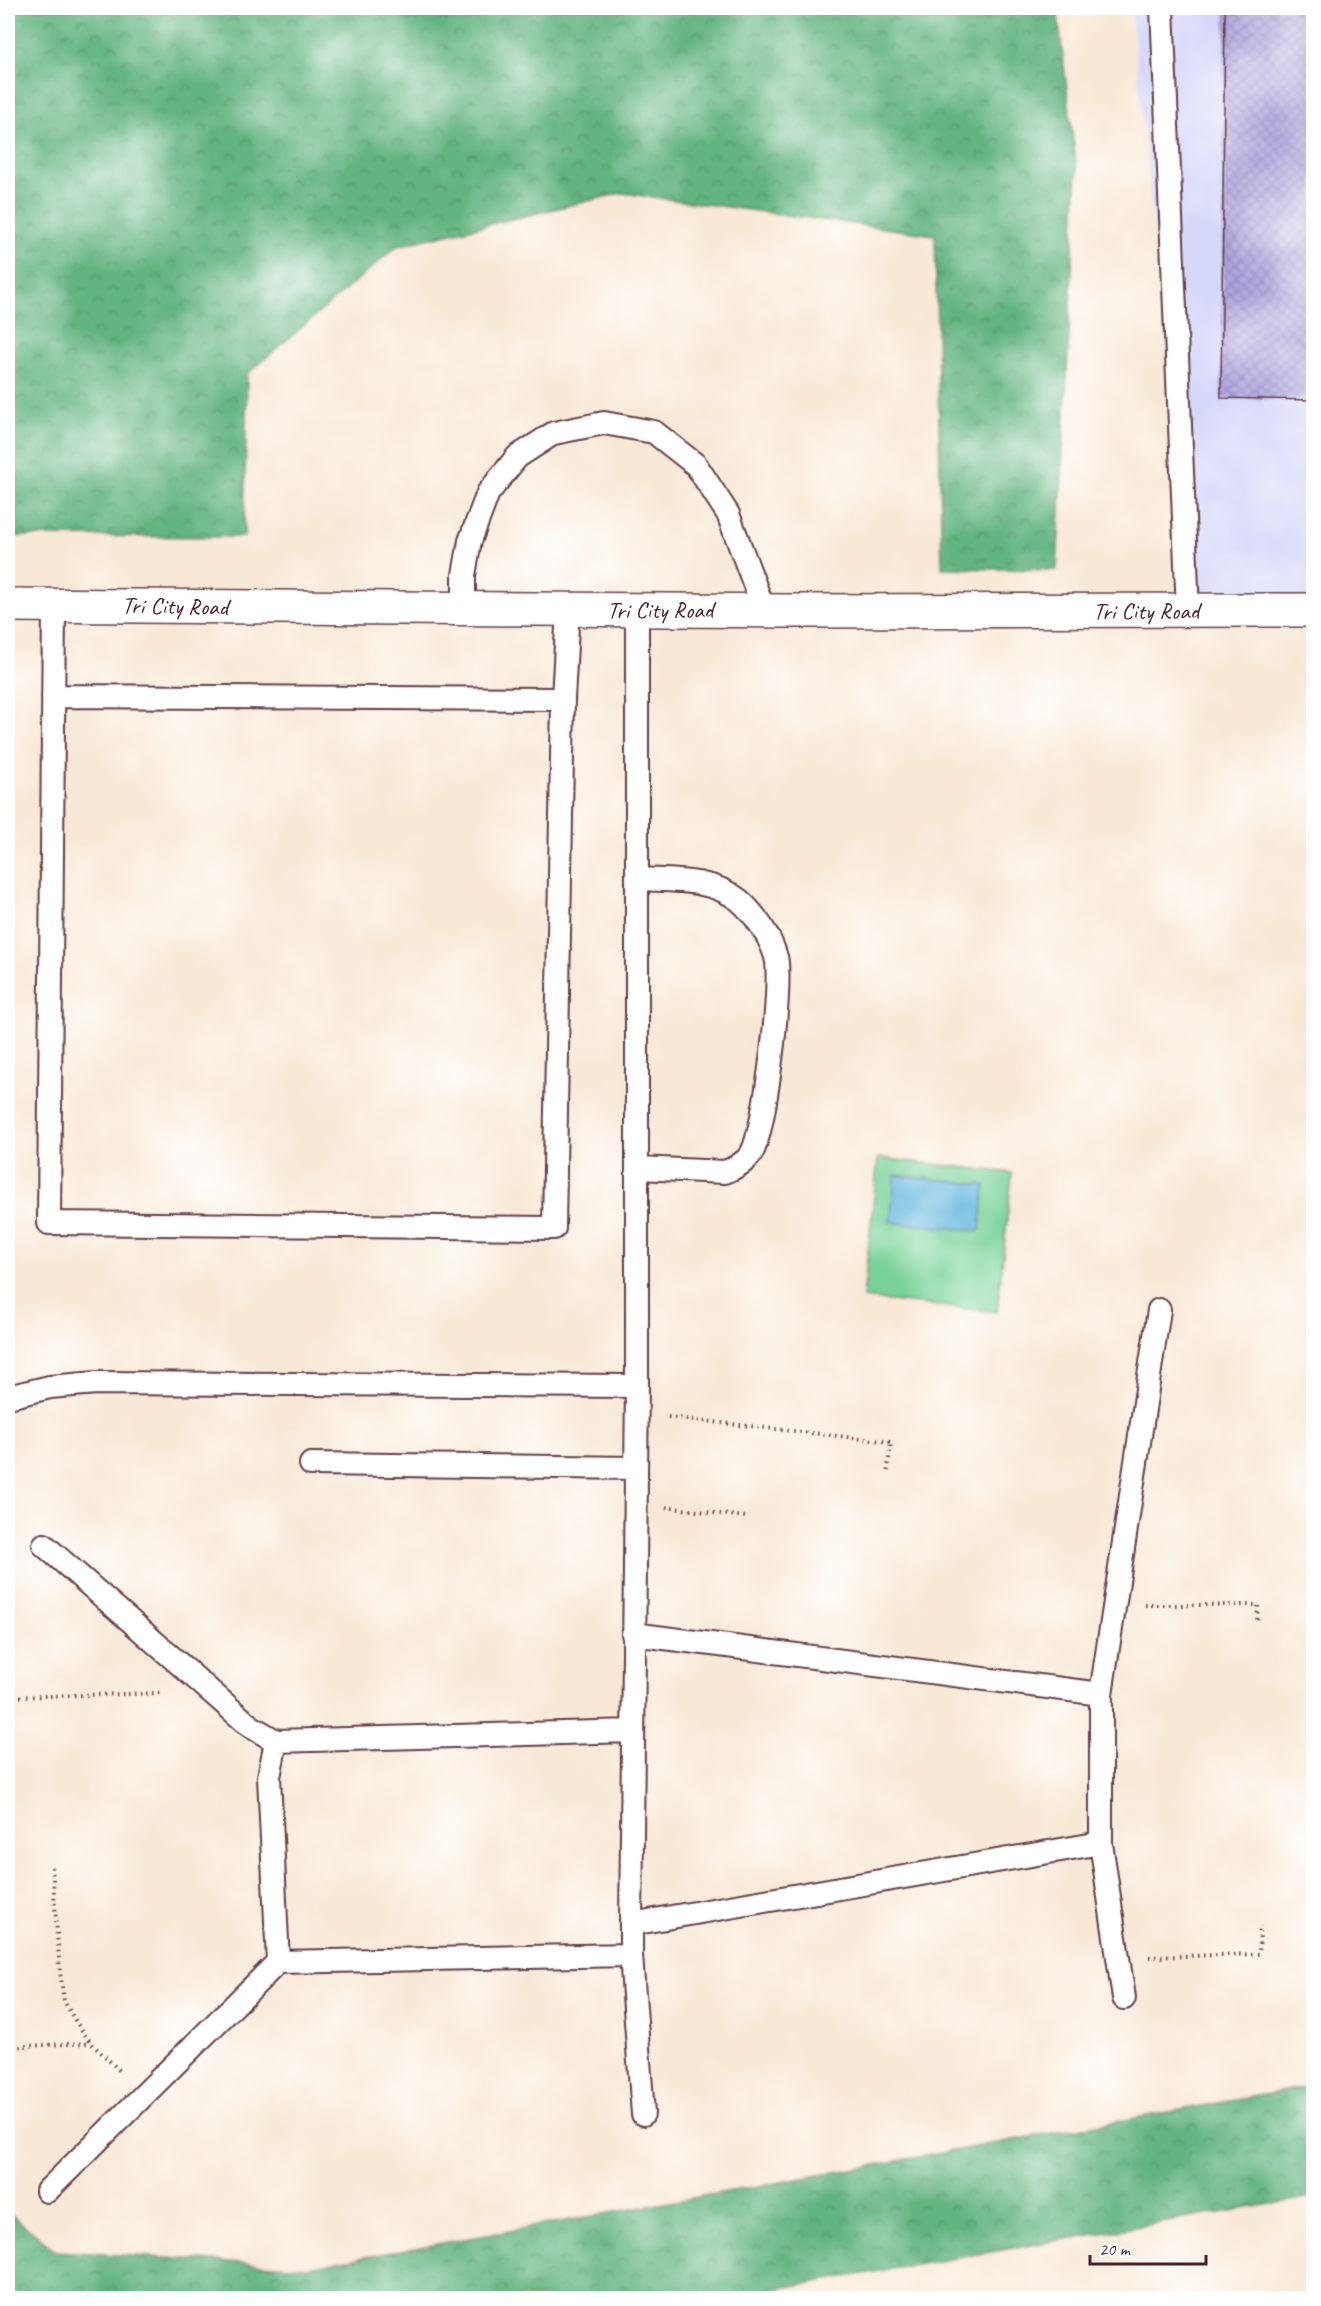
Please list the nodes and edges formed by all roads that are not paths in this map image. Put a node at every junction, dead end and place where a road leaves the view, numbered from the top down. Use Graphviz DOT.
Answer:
graph roads {
  1 [pos="1162,8"];
  2 [pos="8,605"];
  3 [pos="54,605"];
  4 [pos="464,609"];
  5 [pos="568,609"];
  6 [pos="637,610"];
  7 [pos="764,610"];
  8 [pos="1314,610"];
  9 [pos="1188,611"];
  10 [pos="53,696"];
  11 [pos="563,699"];
  12 [pos="639,879"];
  13 [pos="638,1168"];
  14 [pos="1159,1310"];
  15 [pos="637,1386"];
  16 [pos="8,1397"];
  17 [pos="310,1464"];
  18 [pos="636,1468"];
  19 [pos="44,1545"];
  20 [pos="633,1634"];
  21 [pos="1101,1694"];
  22 [pos="632,1731"];
  23 [pos="276,1742"];
  24 [pos="1101,1843"];
  25 [pos="631,1924"];
  26 [pos="631,1955"];
  27 [pos="278,1962"];
  28 [pos="1124,1998"];
  29 [pos="643,2114"];
  30 [pos="47,2191"];
  1 -- 9 [label="lane"];
  2 -- 3 [label="street, Tri City Road"];
  3 -- 4 [label="street, Tri City Road"];
  3 -- 10 [label="lane"];
  4 -- 5 [label="street, Tri City Road"];
  4 -- 7 [label="lane"];
  5 -- 6 [label="street, Tri City Road"];
  5 -- 11 [label="lane"];
  6 -- 7 [label="street, Tri City Road"];
  6 -- 12 [label="lane"];
  7 -- 9 [label="street, Tri City Road"];
  8 -- 9 [label="street, Tri City Road"];
  10 -- 11 [label="lane"];
  10 -- 11 [label="lane"];
  12 -- 13 [label="lane"];
  12 -- 13 [label="lane"];
  13 -- 15 [label="lane"];
  14 -- 21 [label="lane"];
  15 -- 16 [label="lane"];
  15 -- 18 [label="lane"];
  17 -- 18 [label="lane"];
  18 -- 20 [label="lane"];
  19 -- 23 [label="lane"];
  20 -- 21 [label="lane"];
  20 -- 22 [label="lane"];
  21 -- 24 [label="lane"];
  22 -- 23 [label="lane"];
  22 -- 25 [label="lane"];
  23 -- 27 [label="lane"];
  24 -- 25 [label="lane"];
  24 -- 28 [label="lane"];
  25 -- 26 [label="lane"];
  26 -- 27 [label="lane"];
  26 -- 29 [label="lane"];
  27 -- 30 [label="lane"];
}
